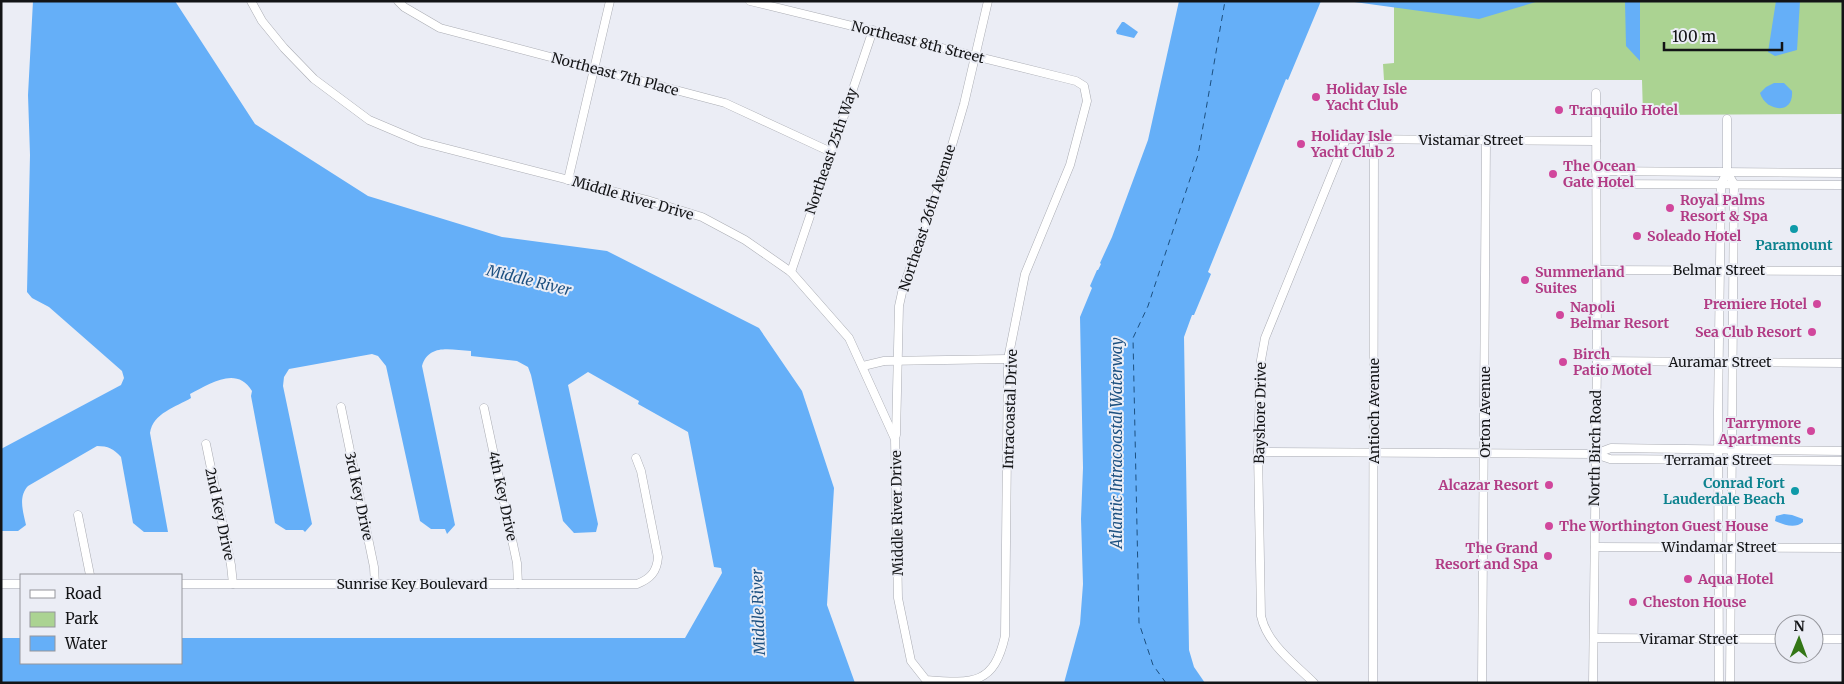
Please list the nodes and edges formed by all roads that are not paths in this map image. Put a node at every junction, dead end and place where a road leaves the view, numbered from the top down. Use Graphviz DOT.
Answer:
graph roads {
  1 [pos="251,1"];
  2 [pos="398,1"];
  3 [pos="610,1"];
  4 [pos="750,1"];
  5 [pos="988,1"];
  6 [pos="872,30"];
  7 [pos="976,56"];
  8 [pos="595,68"];
  9 [pos="1084,86"];
  10 [pos="1596,93"];
  11 [pos="1727,119"];
  12 [pos="1346,139"];
  13 [pos="1374,140"];
  14 [pos="1486,140"];
  15 [pos="1596,141"];
  16 [pos="831,152"];
  17 [pos="1596,171"];
  18 [pos="1661,172"];
  19 [pos="1727,172"];
  20 [pos="1843,173"];
  21 [pos="568,180"];
  22 [pos="1596,184"];
  23 [pos="1661,184"];
  24 [pos="1721,184"];
  25 [pos="1734,184"];
  26 [pos="1843,185"];
  27 [pos="1596,270"];
  28 [pos="1720,270"];
  29 [pos="1733,270"];
  30 [pos="1843,271"];
  31 [pos="791,272"];
  32 [pos="1008,359"];
  33 [pos="897,360"];
  34 [pos="1597,361"];
  35 [pos="1719,362"];
  36 [pos="1733,362"];
  37 [pos="1843,363"];
  38 [pos="863,366"];
  39 [pos="341,407"];
  40 [pos="484,408"];
  41 [pos="896,439"];
  42 [pos="206,444"];
  43 [pos="1718,449"];
  44 [pos="1732,450"];
  45 [pos="1843,451"];
  46 [pos="1258,452"];
  47 [pos="1374,452"];
  48 [pos="1484,453"];
  49 [pos="1595,454"];
  50 [pos="636,458"];
  51 [pos="1718,460"];
  52 [pos="1732,460"];
  53 [pos="1843,461"];
  54 [pos="78,515"];
  55 [pos="1595,547"];
  56 [pos="1718,547"];
  57 [pos="1732,547"];
  58 [pos="1843,548"];
  59 [pos="90,574"];
  60 [pos="1,584"];
  61 [pos="20,584"];
  62 [pos="182,584"];
  63 [pos="233,584"];
  64 [pos="375,584"];
  65 [pos="518,584"];
  66 [pos="1594,638"];
  67 [pos="1719,639"];
  68 [pos="1731,639"];
  69 [pos="1774,639"];
  70 [pos="1824,639"];
  71 [pos="1843,639"];
  72 [pos="957,682"];
  73 [pos="1314,683"];
  74 [pos="1373,683"];
  75 [pos="1482,683"];
  76 [pos="1594,683"];
  77 [pos="1719,683"];
  78 [pos="1730,683"];
  1 -- 21 [label="street, Middle River Drive"];
  2 -- 8 [label="street, Northeast 7th Place"];
  3 -- 8 [label="street"];
  4 -- 6 [label="street, Northeast 8th Street"];
  5 -- 7 [label="street, Northeast 26th Avenue"];
  6 -- 7 [label="street, Northeast 8th Street"];
  6 -- 16 [label="street, Northeast 25th Way"];
  7 -- 9 [label="street, Northeast 8th Street"];
  7 -- 33 [label="street, Northeast 26th Avenue"];
  8 -- 16 [label="street, Northeast 7th Place"];
  8 -- 21 [label="street"];
  9 -- 32 [label="street, Intracoastal Drive"];
  10 -- 15 [label="street, North Birch Road"];
  11 -- 19 [label="street"];
  12 -- 13 [label="street, Vistamar Street"];
  12 -- 46 [label="street, Bayshore Drive"];
  13 -- 14 [label="street, Vistamar Street"];
  13 -- 47 [label="street, Antioch Avenue"];
  14 -- 15 [label="street, Vistamar Street"];
  14 -- 48 [label="street, Orton Avenue"];
  15 -- 17 [label="street, North Birch Road"];
  16 -- 31 [label="street, Northeast 25th Way"];
  17 -- 18 [label="street"];
  17 -- 22 [label="street, North Birch Road"];
  18 -- 19 [label="street"];
  18 -- 23 [label="street"];
  19 -- 20 [label="street"];
  19 -- 24 [label="street"];
  19 -- 25 [label="street"];
  21 -- 31 [label="street, Middle River Drive"];
  22 -- 23 [label="street"];
  22 -- 27 [label="street, North Birch Road"];
  23 -- 24 [label="street"];
  24 -- 25 [label="street"];
  24 -- 28 [label="street"];
  25 -- 26 [label="street"];
  25 -- 29 [label="street"];
  27 -- 28 [label="street, Belmar Street"];
  27 -- 34 [label="street, North Birch Road"];
  28 -- 29 [label="street, Belmar Street"];
  28 -- 35 [label="street"];
  29 -- 30 [label="street, Belmar Street"];
  29 -- 36 [label="street"];
  31 -- 38 [label="street, Middle River Drive"];
  32 -- 33 [label="street"];
  32 -- 72 [label="street, Intracoastal Drive"];
  33 -- 38 [label="street"];
  33 -- 41 [label="street, Northeast 26th Avenue"];
  34 -- 35 [label="street, Auramar Street"];
  34 -- 49 [label="street, North Birch Road"];
  35 -- 36 [label="street, Auramar Street"];
  35 -- 43 [label="street"];
  36 -- 37 [label="street, Auramar Street"];
  36 -- 44 [label="street"];
  38 -- 41 [label="street, Middle River Drive"];
  39 -- 64 [label="street, 3rd Key Drive"];
  40 -- 65 [label="street, 4th Key Drive"];
  41 -- 72 [label="street, Middle River Drive"];
  42 -- 63 [label="street, 2nd Key Drive"];
  43 -- 44 [label="street, Terramar Street"];
  43 -- 49 [label="street, Terramar Street"];
  43 -- 51 [label="street"];
  44 -- 45 [label="street, Terramar Street"];
  44 -- 52 [label="street"];
  46 -- 47 [label="street, Terramar Street"];
  46 -- 73 [label="street, Bayshore Drive"];
  47 -- 48 [label="street, Terramar Street"];
  47 -- 74 [label="street, Antioch Avenue"];
  48 -- 49 [label="street, Terramar Street"];
  48 -- 75 [label="street, Orton Avenue"];
  49 -- 51 [label="street, Terramar Street"];
  49 -- 55 [label="street, North Birch Road"];
  50 -- 65 [label="street, Sunrise Key Boulevard"];
  51 -- 52 [label="street, Terramar Street"];
  51 -- 56 [label="street"];
  52 -- 53 [label="street, Terramar Street"];
  52 -- 57 [label="street"];
  54 -- 59 [label="street"];
  55 -- 56 [label="street, Windamar Street"];
  55 -- 66 [label="street, North Birch Road"];
  56 -- 57 [label="street, Windamar Street"];
  56 -- 67 [label="street"];
  57 -- 58 [label="street, Windamar Street"];
  57 -- 68 [label="street"];
  60 -- 61 [label="street"];
  62 -- 63 [label="street, Sunrise Key Boulevard"];
  63 -- 64 [label="street, Sunrise Key Boulevard"];
  64 -- 65 [label="street, Sunrise Key Boulevard"];
  66 -- 67 [label="street, Viramar Street"];
  66 -- 76 [label="street, North Birch Road"];
  67 -- 68 [label="street, Viramar Street"];
  67 -- 77 [label="street"];
  68 -- 69 [label="street, Viramar Street"];
  68 -- 78 [label="street"];
  70 -- 71 [label="street"];
}
